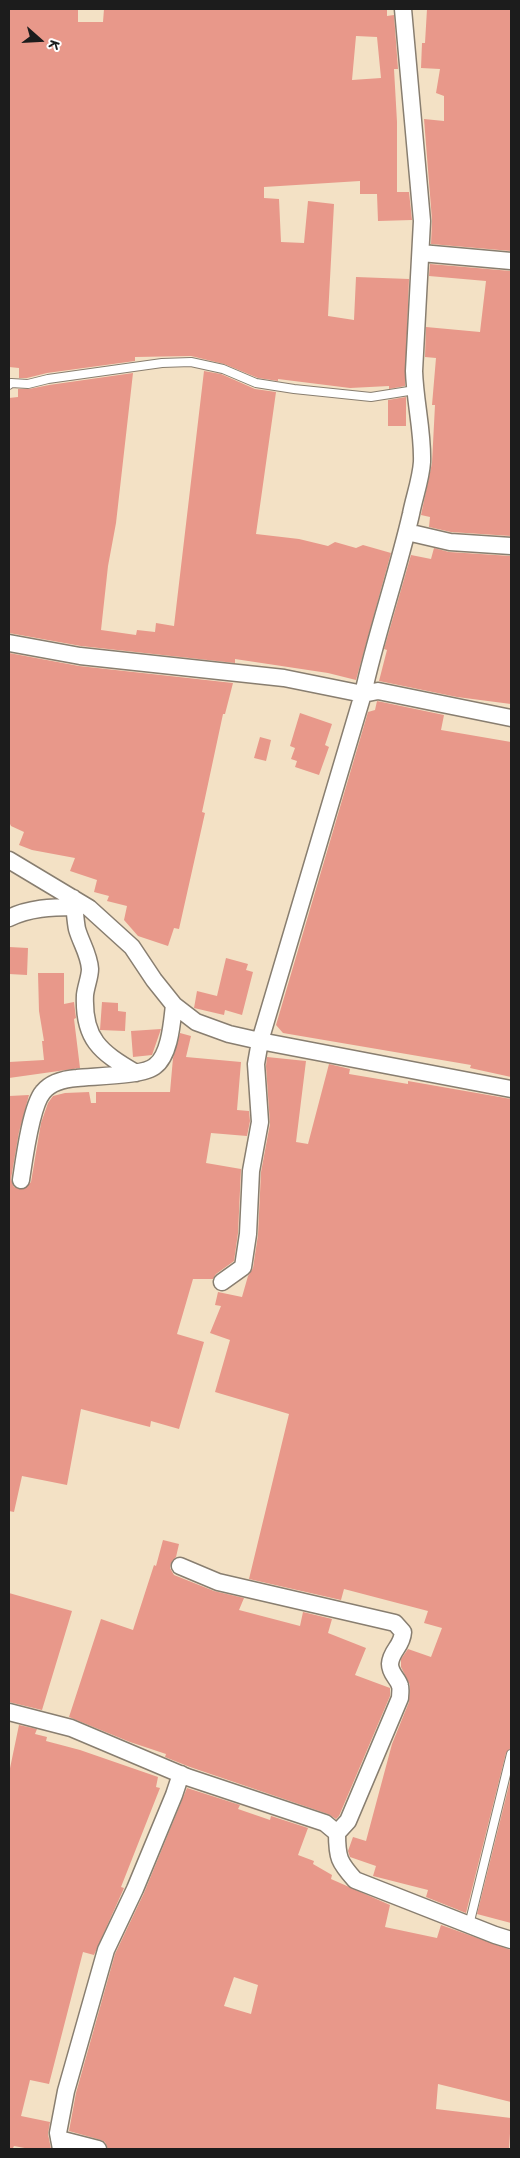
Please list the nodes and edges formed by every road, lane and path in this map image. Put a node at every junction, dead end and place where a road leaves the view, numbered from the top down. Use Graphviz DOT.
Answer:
graph roads {
  1 [pos="403,9"];
  2 [pos="421,253"];
  3 [pos="511,261"];
  4 [pos="9,385"];
  5 [pos="414,390"];
  6 [pos="407,532"];
  7 [pos="511,546"];
  8 [pos="9,643"];
  9 [pos="363,694"];
  10 [pos="511,718"];
  11 [pos="9,860"];
  12 [pos="74,903"];
  13 [pos="9,918"];
  14 [pos="174,1005"];
  15 [pos="260,1041"];
  16 [pos="137,1073"];
  17 [pos="511,1089"];
  18 [pos="20,1180"];
  19 [pos="222,1282"];
  20 [pos="180,1566"];
  21 [pos="9,1712"];
  22 [pos="511,1754"];
  23 [pos="181,1774"];
  24 [pos="337,1833"];
  25 [pos="469,1925"];
  26 [pos="511,1940"];
  27 [pos="60,2144"];
  28 [pos="98,2149"];
  1 -- 2 [label="street"];
  2 -- 3 [label="street"];
  2 -- 5 [label="street"];
  4 -- 5 [label="lane"];
  5 -- 6 [label="street"];
  6 -- 7 [label="street"];
  6 -- 9 [label="street"];
  8 -- 9 [label="street"];
  9 -- 10 [label="street"];
  9 -- 15 [label="street"];
  11 -- 12 [label="street"];
  12 -- 13 [label="street"];
  12 -- 14 [label="street"];
  12 -- 16 [label="street"];
  14 -- 15 [label="street"];
  14 -- 16 [label="street"];
  15 -- 17 [label="street"];
  15 -- 19 [label="street"];
  16 -- 18 [label="street"];
  20 -- 24 [label="street"];
  21 -- 23 [label="street"];
  22 -- 25 [label="lane"];
  23 -- 24 [label="street"];
  23 -- 27 [label="street"];
  24 -- 25 [label="street"];
  25 -- 26 [label="street"];
  27 -- 28 [label="street"];
}
